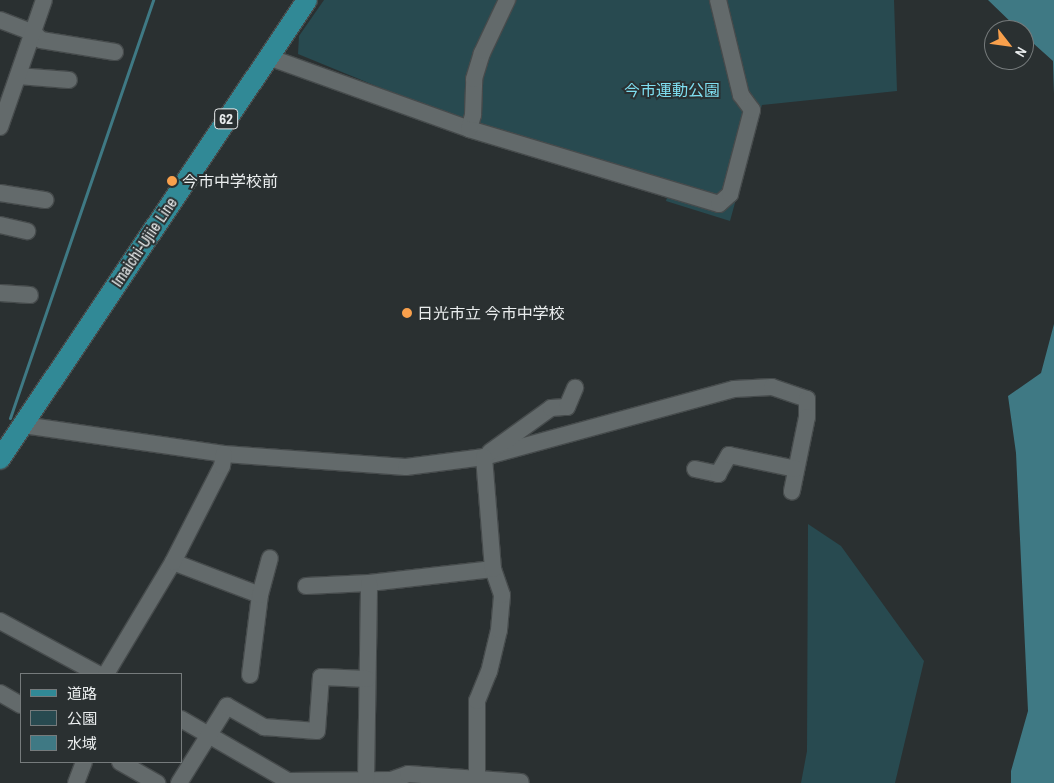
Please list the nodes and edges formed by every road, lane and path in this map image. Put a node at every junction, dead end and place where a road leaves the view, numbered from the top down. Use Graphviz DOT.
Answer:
graph roads {
  1 [pos="307,0"];
  2 [pos="507,0"];
  3 [pos="718,0"];
  4 [pos="41,1"];
  5 [pos="0,20"];
  6 [pos="34,33"];
  7 [pos="115,52"];
  8 [pos="268,56"];
  9 [pos="18,76"];
  10 [pos="69,80"];
  11 [pos="4,102"];
  12 [pos="0,127"];
  13 [pos="469,129"];
  14 [pos="0,193"];
  15 [pos="45,200"];
  16 [pos="0,225"];
  17 [pos="27,231"];
  18 [pos="0,293"];
  19 [pos="30,295"];
  20 [pos="575,388"];
  21 [pos="23,425"];
  22 [pos="6,442"];
  23 [pos="224,454"];
  24 [pos="484,456"];
  25 [pos="0,459"];
  26 [pos="695,469"];
  27 [pos="796,469"];
  28 [pos="792,491"];
  29 [pos="270,558"];
  30 [pos="173,562"];
  31 [pos="493,569"];
  32 [pos="369,583"];
  33 [pos="306,586"];
  34 [pos="260,595"];
  35 [pos="0,621"];
  36 [pos="96,673"];
  37 [pos="107,673"];
  38 [pos="250,675"];
  39 [pos="367,679"];
  40 [pos="0,693"];
  41 [pos="20,704"];
  42 [pos="182,720"];
  43 [pos="208,733"];
  44 [pos="84,763"];
  45 [pos="122,763"];
  46 [pos="366,780"];
  47 [pos="476,780"];
  48 [pos="295,782"];
  49 [pos="521,782"];
  50 [pos="76,783"];
  51 [pos="157,783"];
  52 [pos="179,783"];
  1 -- 8 [label="main road, Imaichi-Ujiie Line / 62"];
  2 -- 13 [label="street"];
  3 -- 13 [label="street"];
  4 -- 6 [label="street"];
  5 -- 6 [label="street"];
  6 -- 7 [label="street"];
  6 -- 9 [label="street"];
  8 -- 13 [label="street"];
  8 -- 21 [label="main road, Imaichi-Ujiie Line / 62"];
  9 -- 10 [label="street"];
  9 -- 11 [label="street"];
  11 -- 12 [label="street"];
  14 -- 15 [label="street"];
  16 -- 17 [label="street"];
  18 -- 19 [label="street"];
  20 -- 24 [label="street"];
  21 -- 22 [label="main road, Imaichi-Ujiie Line / 62"];
  21 -- 23 [label="street"];
  22 -- 25 [label="main road, Imaichi-Ujiie Line / 62"];
  23 -- 24 [label="street"];
  23 -- 30 [label="street"];
  24 -- 27 [label="street"];
  24 -- 31 [label="street"];
  26 -- 27 [label="street"];
  27 -- 28 [label="street"];
  29 -- 34 [label="street"];
  30 -- 34 [label="street"];
  30 -- 37 [label="street"];
  31 -- 32 [label="street"];
  31 -- 47 [label="street"];
  32 -- 33 [label="street"];
  32 -- 39 [label="street"];
  34 -- 38 [label="street"];
  35 -- 36 [label="street"];
  39 -- 43 [label="street"];
  39 -- 46 [label="street"];
  40 -- 41 [label="street"];
  42 -- 43 [label="street"];
  43 -- 48 [label="street"];
  43 -- 52 [label="street"];
  44 -- 50 [label="street"];
  45 -- 51 [label="street"];
  46 -- 47 [label="street"];
  46 -- 48 [label="street"];
  47 -- 49 [label="street"];
}
